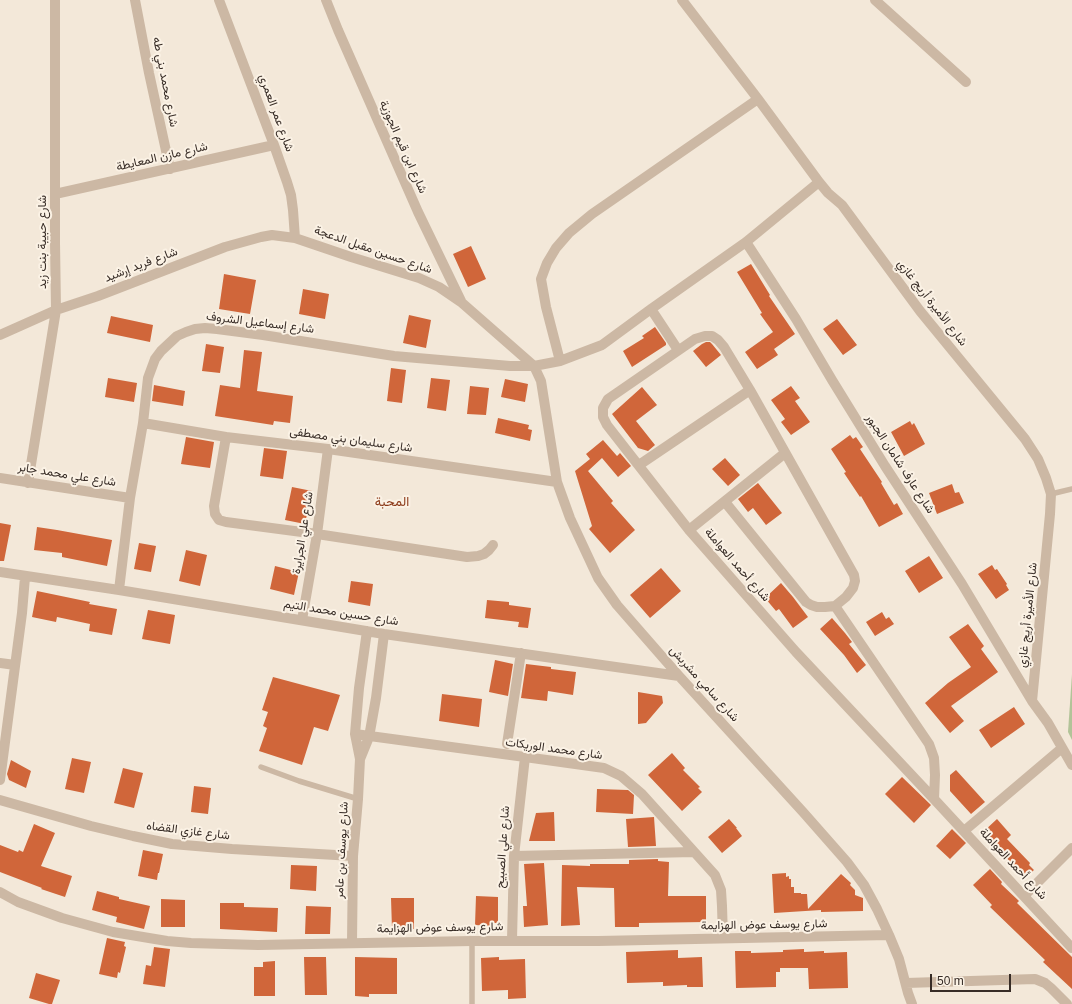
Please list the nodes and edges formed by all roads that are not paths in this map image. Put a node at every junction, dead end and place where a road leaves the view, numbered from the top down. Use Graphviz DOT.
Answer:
graph roads {
  1 [pos="55,0"];
  2 [pos="136,0"];
  3 [pos="220,0"];
  4 [pos="326,0"];
  5 [pos="682,0"];
  6 [pos="875,0"];
  7 [pos="966,82"];
  8 [pos="758,99"];
  9 [pos="274,145"];
  10 [pos="170,169"];
  11 [pos="819,182"];
  12 [pos="55,194"];
  13 [pos="295,238"];
  14 [pos="746,242"];
  15 [pos="461,302"];
  16 [pos="651,309"];
  17 [pos="56,310"];
  18 [pos="0,335"];
  19 [pos="678,350"];
  20 [pos="560,361"];
  21 [pos="534,366"];
  22 [pos="750,390"];
  23 [pos="142,423"];
  24 [pos="226,437"];
  25 [pos="328,449"];
  26 [pos="785,453"];
  27 [pos="639,465"];
  28 [pos="0,478"];
  29 [pos="28,482"];
  30 [pos="557,482"];
  31 [pos="1072,489"];
  32 [pos="1051,494"];
  33 [pos="130,498"];
  34 [pos="724,502"];
  35 [pos="689,530"];
  36 [pos="317,534"];
  37 [pos="493,545"];
  38 [pos="0,572"];
  39 [pos="25,577"];
  40 [pos="118,590"];
  41 [pos="835,606"];
  42 [pos="302,620"];
  43 [pos="367,631"];
  44 [pos="384,634"];
  45 [pos="521,653"];
  46 [pos="0,663"];
  47 [pos="15,665"];
  48 [pos="679,676"];
  49 [pos="1032,701"];
  50 [pos="355,734"];
  51 [pos="369,737"];
  52 [pos="507,744"];
  53 [pos="1062,748"];
  54 [pos="525,756"];
  55 [pos="360,759"];
  56 [pos="1072,765"];
  57 [pos="261,767"];
  58 [pos="0,780"];
  59 [pos="358,799"];
  60 [pos="934,799"];
  61 [pos="0,800"];
  62 [pos="964,831"];
  63 [pos="1072,848"];
  64 [pos="694,852"];
  65 [pos="354,856"];
  66 [pos="514,856"];
  67 [pos="0,892"];
  68 [pos="1024,896"];
  69 [pos="889,935"];
  70 [pos="722,938"];
  71 [pos="512,940"];
  72 [pos="472,941"];
  73 [pos="352,942"];
  74 [pos="1072,948"];
  75 [pos="907,988"];
  76 [pos="472,1004"];
  77 [pos="906,1004"];
  78 [pos="912,1004"];
  79 [pos="1067,1004"];
  1 -- 12 [label="street, شارع حبيبة بنت زيد"];
  2 -- 10 [label="street, شارع محمد بني طه"];
  3 -- 9 [label="street, شارع عمر العمري"];
  4 -- 15 [label="street, شارع ابن قيم الجوزية"];
  5 -- 8 [label="street, شارع الأميرة أريج غازي"];
  6 -- 7 [label="street"];
  8 -- 11 [label="street, شارع الأميرة أريج غازي"];
  8 -- 20 [label="street"];
  9 -- 10 [label="street, شارع مازن المعايطة"];
  9 -- 13 [label="street, شارع عمر العمري"];
  10 -- 12 [label="street, شارع مازن المعايطة"];
  11 -- 14 [label="street"];
  11 -- 32 [label="street, شارع الأميرة أريج غازي"];
  12 -- 17 [label="street, شارع حبيبة بنت زيد"];
  13 -- 15 [label="street, شارع حسين مقبل الدعجة"];
  13 -- 17 [label="street, شارع فريد إرشيد"];
  14 -- 16 [label="street"];
  14 -- 49 [label="street, شارع عارف شامان الجبور"];
  15 -- 21 [label="street, شارع حسين مقبل الدعجة"];
  16 -- 19 [label="street"];
  16 -- 20 [label="street"];
  17 -- 18 [label="street, شارع فريد إرشيد"];
  17 -- 29 [label="street, شارع حبيبة بنت زيد"];
  19 -- 22 [label="street, شارع أحمد العواملة"];
  19 -- 27 [label="street, شارع أحمد العواملة"];
  20 -- 21 [label="street"];
  21 -- 23 [label="street, شارع إسماعيل الشروف"];
  21 -- 30 [label="street, شارع سامي مشربش"];
  22 -- 26 [label="street, شارع أحمد العواملة"];
  22 -- 27 [label="street"];
  23 -- 24 [label="street, شارع سليمان بني مصطفى"];
  23 -- 33 [label="street, شارع إسماعيل الشروف"];
  24 -- 25 [label="street, شارع سليمان بني مصطفى"];
  24 -- 36 [label="street"];
  25 -- 30 [label="street, شارع سليمان بني مصطفى"];
  25 -- 36 [label="street, شارع علي الجرايرة"];
  26 -- 34 [label="street"];
  26 -- 41 [label="street, شارع أحمد العواملة"];
  27 -- 35 [label="street, شارع أحمد العواملة"];
  28 -- 29 [label="street, شارع علي محمد جابر"];
  29 -- 33 [label="street, شارع علي محمد جابر"];
  30 -- 48 [label="street, شارع سامي مشربش"];
  31 -- 32 [label="lane"];
  32 -- 49 [label="street, شارع الأميرة أريج غازي"];
  33 -- 40 [label="street, شارع إسماعيل الشروف"];
  34 -- 35 [label="street"];
  34 -- 41 [label="street"];
  35 -- 60 [label="street, شارع أحمد العواملة"];
  36 -- 37 [label="street"];
  36 -- 42 [label="street, شارع علي الجرايرة"];
  38 -- 39 [label="street, شارع حسين محمد التيم"];
  39 -- 40 [label="street, شارع حسين محمد التيم"];
  39 -- 47 [label="street"];
  40 -- 42 [label="street, شارع حسين محمد التيم"];
  41 -- 60 [label="street"];
  42 -- 43 [label="street, شارع حسين محمد التيم"];
  43 -- 44 [label="street, شارع حسين محمد التيم"];
  43 -- 50 [label="street, شارع يوسف بن عامر"];
  44 -- 45 [label="street, شارع حسين محمد التيم"];
  44 -- 51 [label="street, شارع يوسف بن عامر"];
  45 -- 48 [label="street, شارع حسين محمد التيم"];
  45 -- 52 [label="street"];
  46 -- 47 [label="street"];
  47 -- 58 [label="street"];
  48 -- 69 [label="street, شارع سامي مشربش"];
  49 -- 53 [label="street"];
  50 -- 51 [label="street, شارع محمد الوريكات"];
  50 -- 55 [label="street, شارع يوسف بن عامر"];
  51 -- 54 [label="street, شارع محمد الوريكات"];
  51 -- 55 [label="street, شارع يوسف بن عامر"];
  53 -- 56 [label="street"];
  53 -- 62 [label="street"];
  54 -- 64 [label="street, شارع محمد الوريكات"];
  54 -- 66 [label="street, شارع علي الصبيح"];
  55 -- 59 [label="street, شارع يوسف بن عامر"];
  57 -- 59 [label="lane"];
  59 -- 65 [label="street, شارع يوسف بن عامر"];
  60 -- 62 [label="street, شارع أحمد العواملة"];
  61 -- 65 [label="street, شارع غازي القضاه"];
  62 -- 68 [label="street, شارع أحمد العواملة"];
  63 -- 68 [label="street"];
  64 -- 66 [label="street"];
  64 -- 70 [label="street, شارع محمد الوريكات"];
  65 -- 73 [label="street, شارع يوسف بن عامر"];
  66 -- 71 [label="street, شارع علي الصبيح"];
  67 -- 73 [label="street, شارع يوسف عوض الهزايمة"];
  68 -- 74 [label="street, شارع أحمد العواملة"];
  69 -- 70 [label="street, شارع يوسف عوض الهزايمة"];
  69 -- 75 [label="street, شارع سامي مشربش"];
  70 -- 71 [label="street, شارع يوسف عوض الهزايمة"];
  71 -- 72 [label="street, شارع يوسف عوض الهزايمة"];
  72 -- 73 [label="street, شارع يوسف عوض الهزايمة"];
  72 -- 76 [label="lane"];
  75 -- 77 [label="street, شارع سامي مشربش"];
  75 -- 78 [label="street, شارع سامي مشربش"];
  75 -- 79 [label="street"];
}
